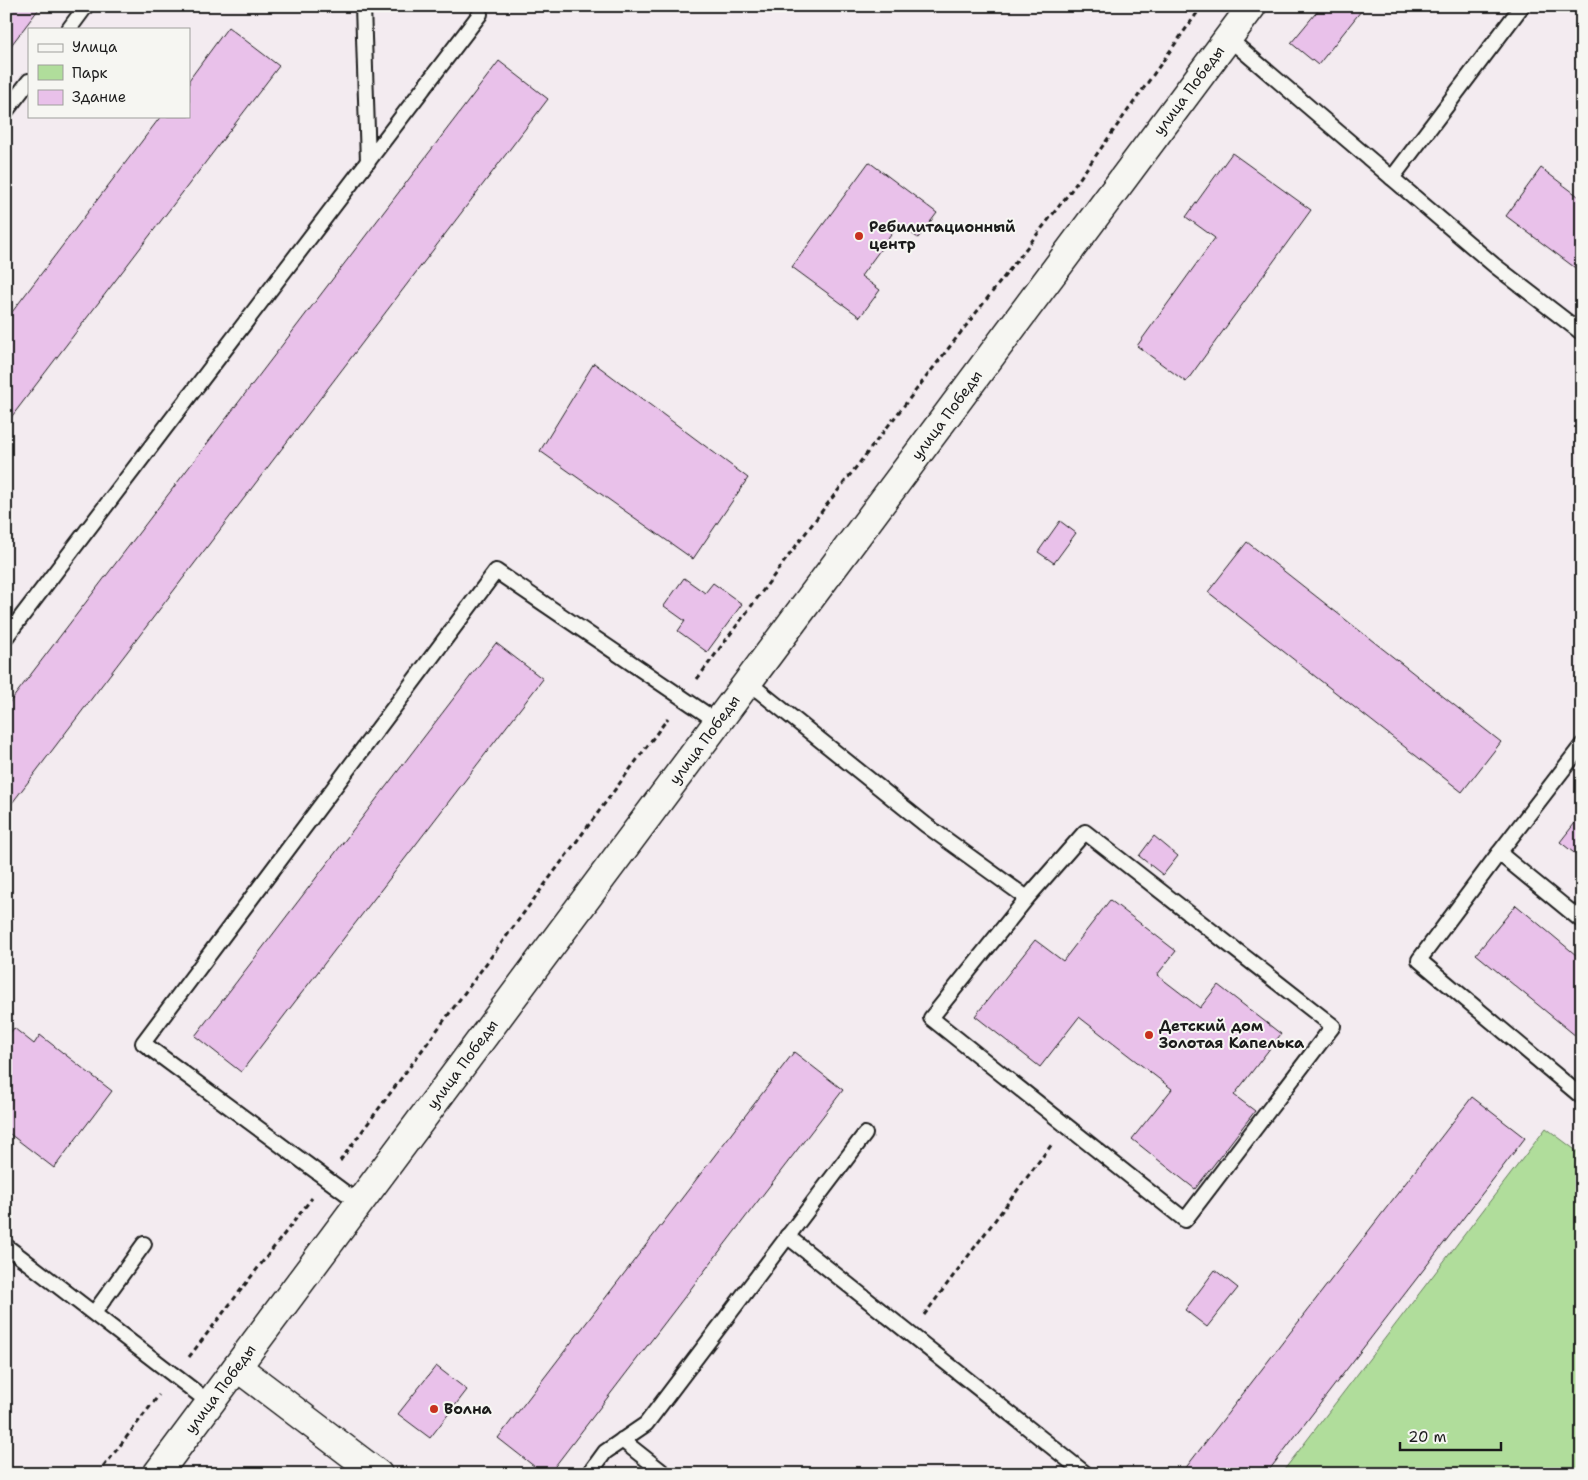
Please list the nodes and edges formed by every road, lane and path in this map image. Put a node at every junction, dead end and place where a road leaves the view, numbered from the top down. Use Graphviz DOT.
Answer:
graph roads {
  1 [pos="86,6"];
  2 [pos="363,6"];
  3 [pos="1202,6"];
  4 [pos="1252,6"];
  5 [pos="1522,6"];
  6 [pos="480,14"];
  7 [pos="70,28"];
  8 [pos="1228,38"];
  9 [pos="28,82"];
  10 [pos="6,111"];
  11 [pos="368,162"];
  12 [pos="1392,178"];
  13 [pos="1582,333"];
  14 [pos="6,637"];
  15 [pos="748,682"];
  16 [pos="683,698"];
  17 [pos="718,722"];
  18 [pos="1582,745"];
  19 [pos="1499,853"];
  20 [pos="1027,898"];
  21 [pos="1582,920"];
  22 [pos="1582,1097"];
  23 [pos="1066,1126"];
  24 [pos="865,1134"];
  25 [pos="326,1179"];
  26 [pos="359,1203"];
  27 [pos="787,1236"];
  28 [pos="144,1244"];
  29 [pos="6,1246"];
  30 [pos="94,1313"];
  31 [pos="910,1334"];
  32 [pos="237,1367"];
  33 [pos="174,1375"];
  34 [pos="210,1403"];
  35 [pos="622,1440"];
  36 [pos="98,1474"];
  37 [pos="157,1474"];
  38 [pos="378,1474"];
  39 [pos="589,1474"];
  40 [pos="665,1474"];
  41 [pos="1086,1474"];
  1 -- 7 [label="lane"];
  2 -- 11 [label="lane"];
  3 -- 16 [label="path"];
  4 -- 8 [label="street, улица Победы"];
  5 -- 12 [label="lane"];
  6 -- 11 [label="lane"];
  8 -- 12 [label="lane"];
  8 -- 15 [label="street, улица Победы"];
  9 -- 10 [label="lane"];
  11 -- 14 [label="lane"];
  12 -- 13 [label="lane"];
  15 -- 17 [label="street, улица Победы"];
  15 -- 20 [label="lane"];
  16 -- 17 [label="lane"];
  16 -- 25 [label="path"];
  16 -- 25 [label="lane"];
  17 -- 26 [label="street, улица Победы"];
  18 -- 19 [label="lane"];
  19 -- 21 [label="lane"];
  19 -- 22 [label="lane"];
  20 -- 23 [label="lane"];
  20 -- 23 [label="lane"];
  23 -- 31 [label="path"];
  24 -- 27 [label="lane"];
  25 -- 26 [label="lane"];
  25 -- 33 [label="path"];
  26 -- 32 [label="street, улица Победы"];
  27 -- 31 [label="lane"];
  27 -- 35 [label="lane"];
  28 -- 30 [label="lane"];
  29 -- 30 [label="lane"];
  30 -- 33 [label="lane"];
  31 -- 41 [label="lane"];
  32 -- 34 [label="street, улица Победы"];
  32 -- 38 [label="street"];
  33 -- 34 [label="lane"];
  33 -- 36 [label="path"];
  34 -- 37 [label="street, улица Победы"];
  35 -- 39 [label="lane"];
  35 -- 40 [label="lane"];
}
